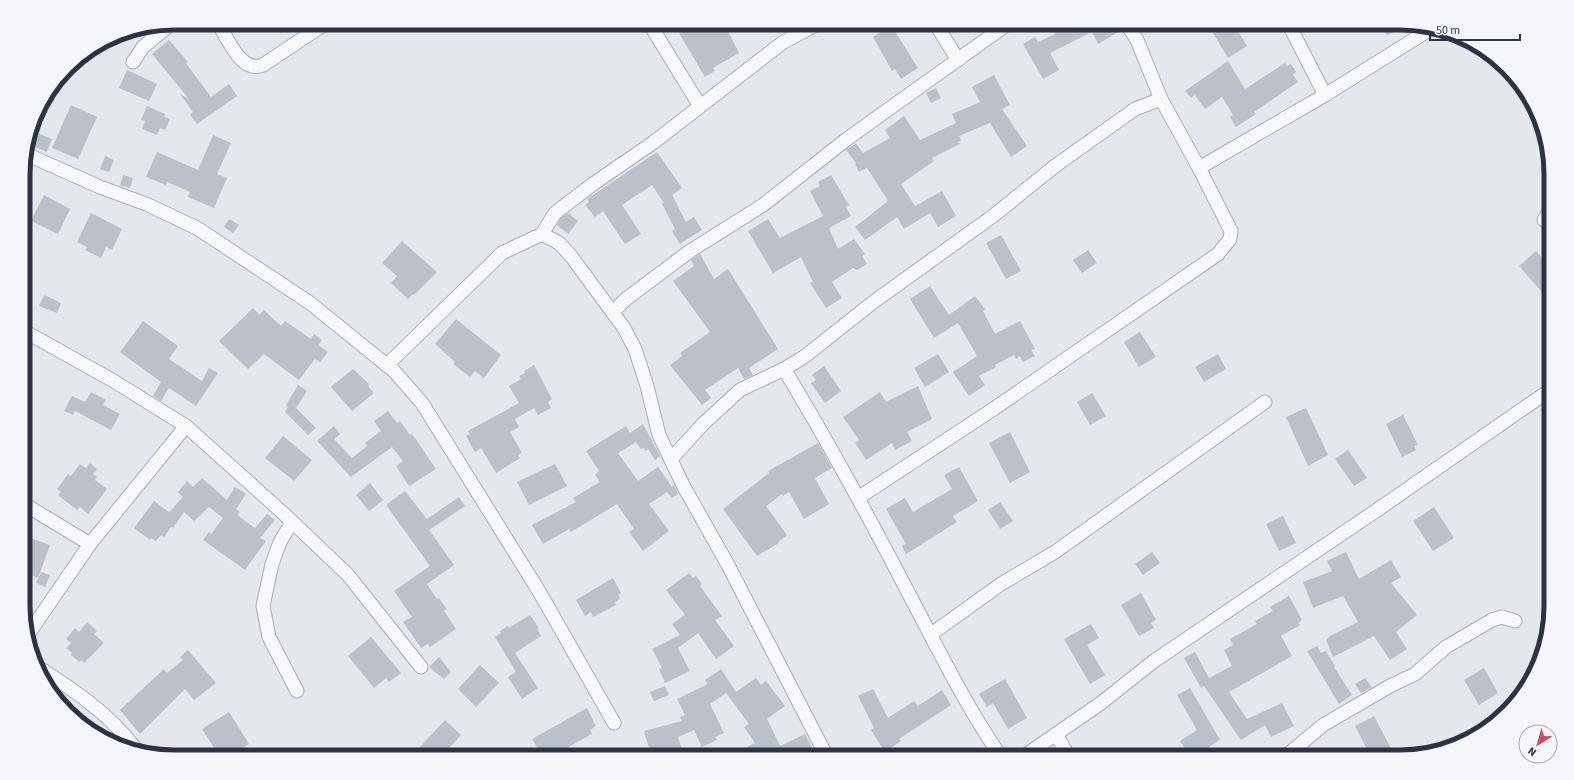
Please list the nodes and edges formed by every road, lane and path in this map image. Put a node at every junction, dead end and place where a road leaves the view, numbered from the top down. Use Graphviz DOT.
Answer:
graph roads {
  1 [pos="164,30"];
  2 [pos="223,30"];
  3 [pos="316,30"];
  4 [pos="653,30"];
  5 [pos="806,30"];
  6 [pos="939,30"];
  7 [pos="999,30"];
  8 [pos="1131,30"];
  9 [pos="1292,30"];
  10 [pos="1425,32"];
  11 [pos="958,60"];
  12 [pos="133,62"];
  13 [pos="1325,95"];
  14 [pos="1161,99"];
  15 [pos="700,106"];
  16 [pos="31,156"];
  17 [pos="1199,168"];
  18 [pos="542,234"];
  19 [pos="613,312"];
  20 [pos="30,334"];
  21 [pos="387,365"];
  22 [pos="784,368"];
  23 [pos="1544,394"];
  24 [pos="1265,402"];
  25 [pos="186,426"];
  26 [pos="670,459"];
  27 [pos="858,498"];
  28 [pos="30,508"];
  29 [pos="292,522"];
  30 [pos="90,544"];
  31 [pos="1515,620"];
  32 [pos="32,629"];
  33 [pos="930,636"];
  34 [pos="421,667"];
  35 [pos="46,672"];
  36 [pos="297,691"];
  37 [pos="614,723"];
  38 [pos="1056,734"];
  39 [pos="132,743"];
  40 [pos="823,750"];
  41 [pos="996,750"];
  42 [pos="1033,750"];
  43 [pos="1065,750"];
  44 [pos="1293,750"];
  1 -- 12 [label="street"];
  2 -- 3 [label="street"];
  4 -- 15 [label="street"];
  5 -- 15 [label="street"];
  6 -- 11 [label="street"];
  7 -- 11 [label="street"];
  8 -- 14 [label="street"];
  9 -- 13 [label="street"];
  10 -- 13 [label="street"];
  11 -- 19 [label="street"];
  13 -- 17 [label="street"];
  14 -- 17 [label="street"];
  14 -- 22 [label="street"];
  15 -- 18 [label="street"];
  16 -- 21 [label="street"];
  17 -- 27 [label="street"];
  18 -- 19 [label="street"];
  18 -- 21 [label="street"];
  19 -- 26 [label="street"];
  20 -- 25 [label="street"];
  21 -- 37 [label="street"];
  22 -- 26 [label="street"];
  22 -- 27 [label="street"];
  23 -- 38 [label="street"];
  24 -- 33 [label="street"];
  25 -- 29 [label="street"];
  25 -- 30 [label="street"];
  26 -- 40 [label="street"];
  27 -- 33 [label="street"];
  28 -- 30 [label="street"];
  29 -- 34 [label="street"];
  29 -- 36 [label="street"];
  30 -- 32 [label="street"];
  31 -- 44 [label="street"];
  33 -- 41 [label="street"];
  35 -- 39 [label="street"];
  38 -- 42 [label="street"];
  38 -- 43 [label="street"];
}
